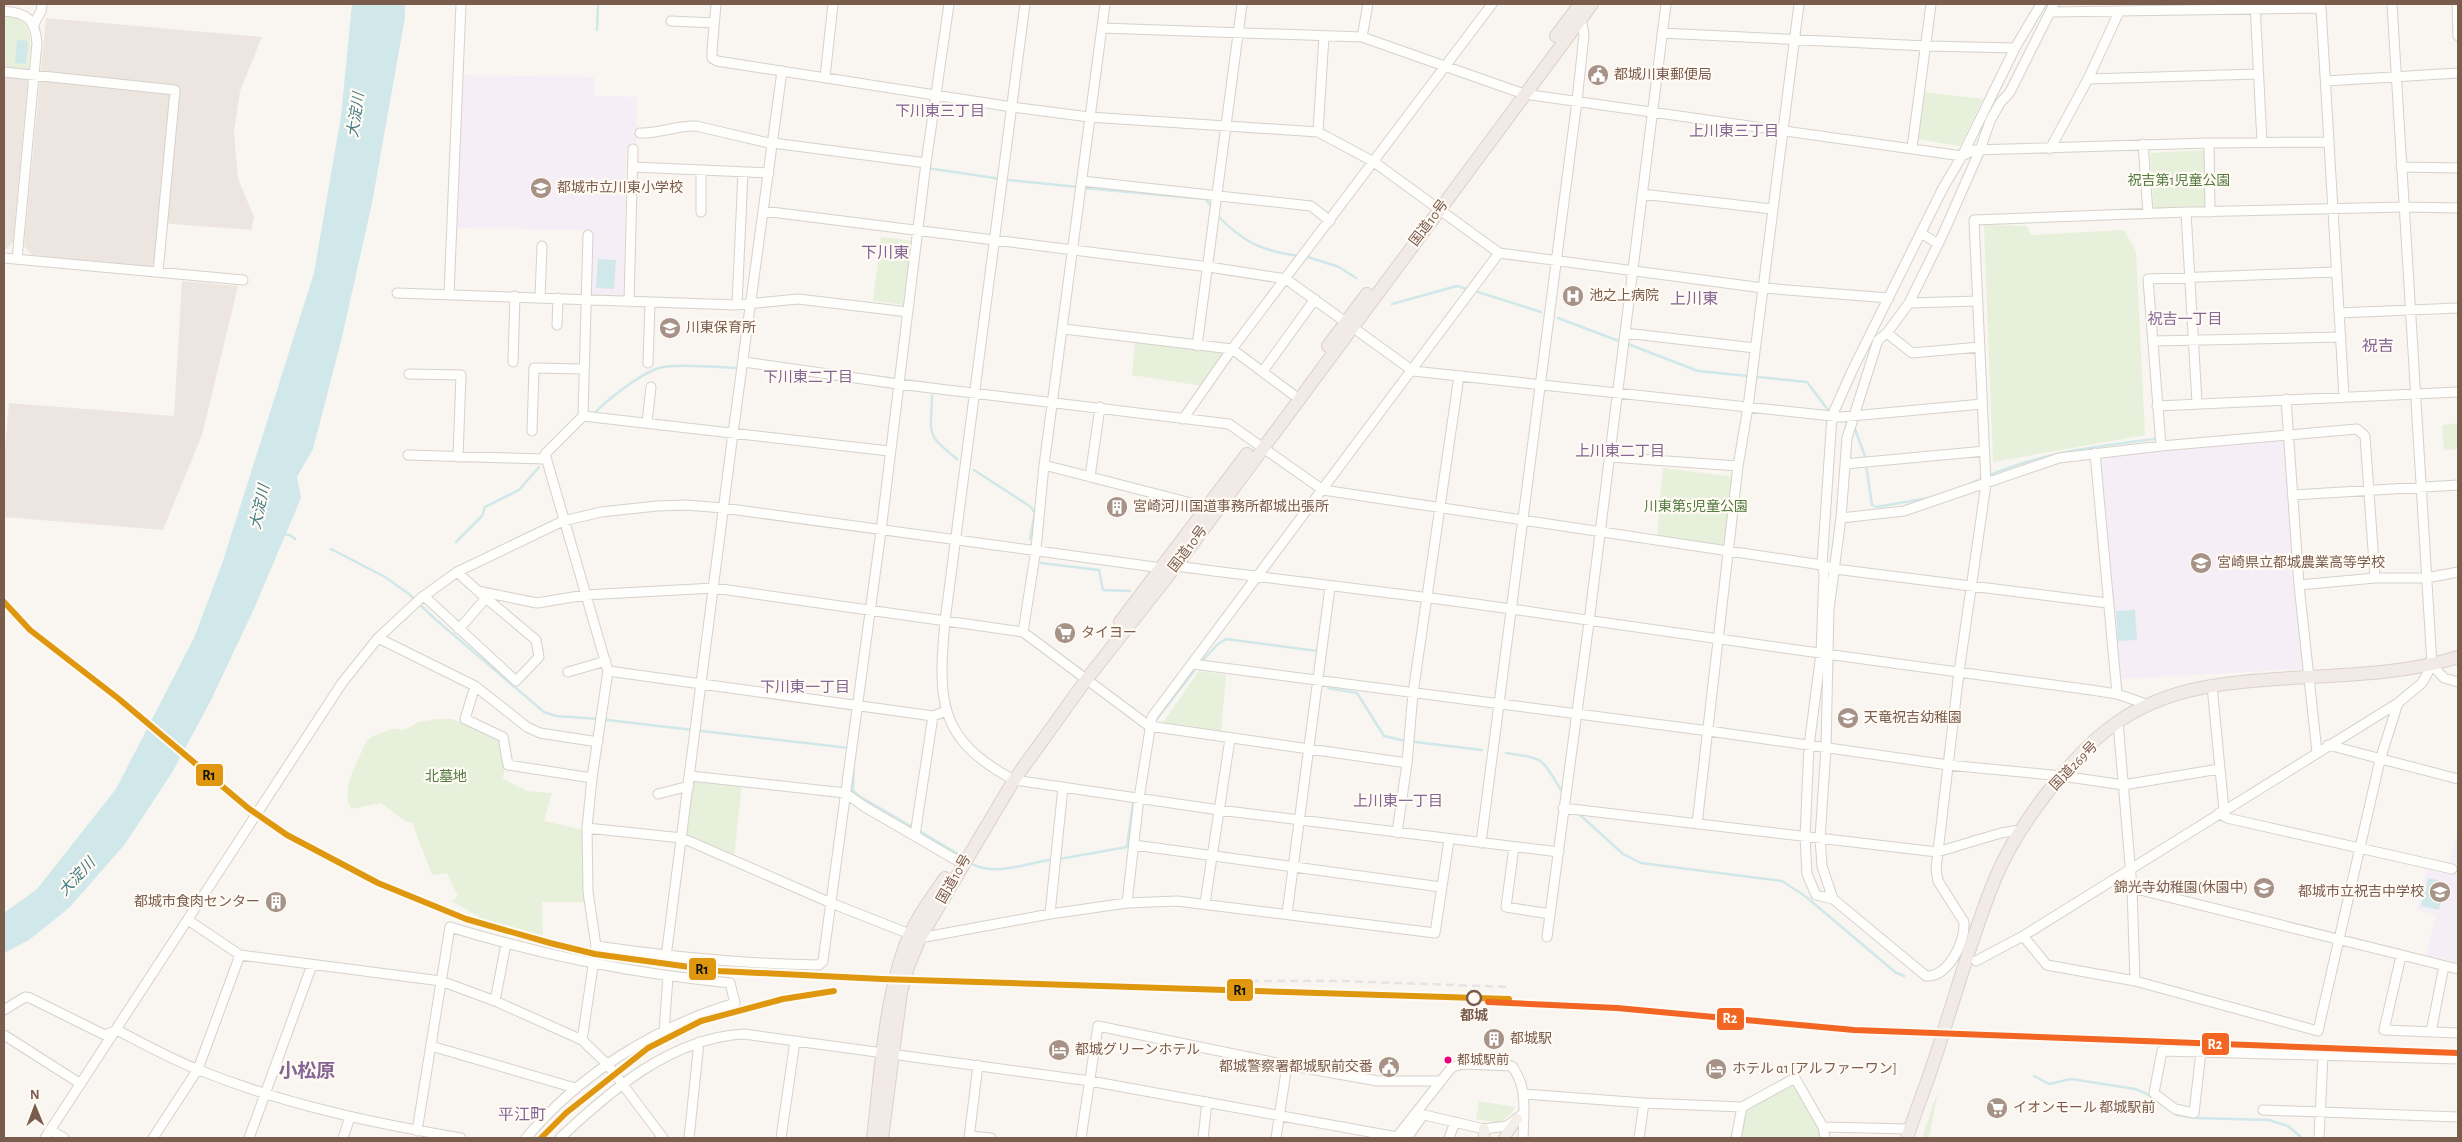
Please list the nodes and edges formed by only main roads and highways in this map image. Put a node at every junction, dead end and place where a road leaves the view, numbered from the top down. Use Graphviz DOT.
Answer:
graph roads {
  1 [pos="1592,4"];
  2 [pos="1578,12"];
  3 [pos="1259,445"];
  4 [pos="2458,657"];
  5 [pos="1082,678"];
  6 [pos="889,1053"];
  7 [pos="1520,1116"];
  8 [pos="1908,1134"];
  9 [pos="873,1138"];
  10 [pos="882,1138"];
  11 [pos="1504,1138"];
  1 -- 2 [label="highway, 国道10号"];
  2 -- 3 [label="highway, 国道10号"];
  3 -- 5 [label="highway, 国道10号"];
  3 -- 5 [label="highway, 国道10号"];
  4 -- 8 [label="highway, 国道269号"];
  5 -- 6 [label="highway, 国道10号"];
  6 -- 9 [label="highway, 国道10号"];
  6 -- 10 [label="highway, 国道10号"];
  7 -- 11 [label="main road"];
}
